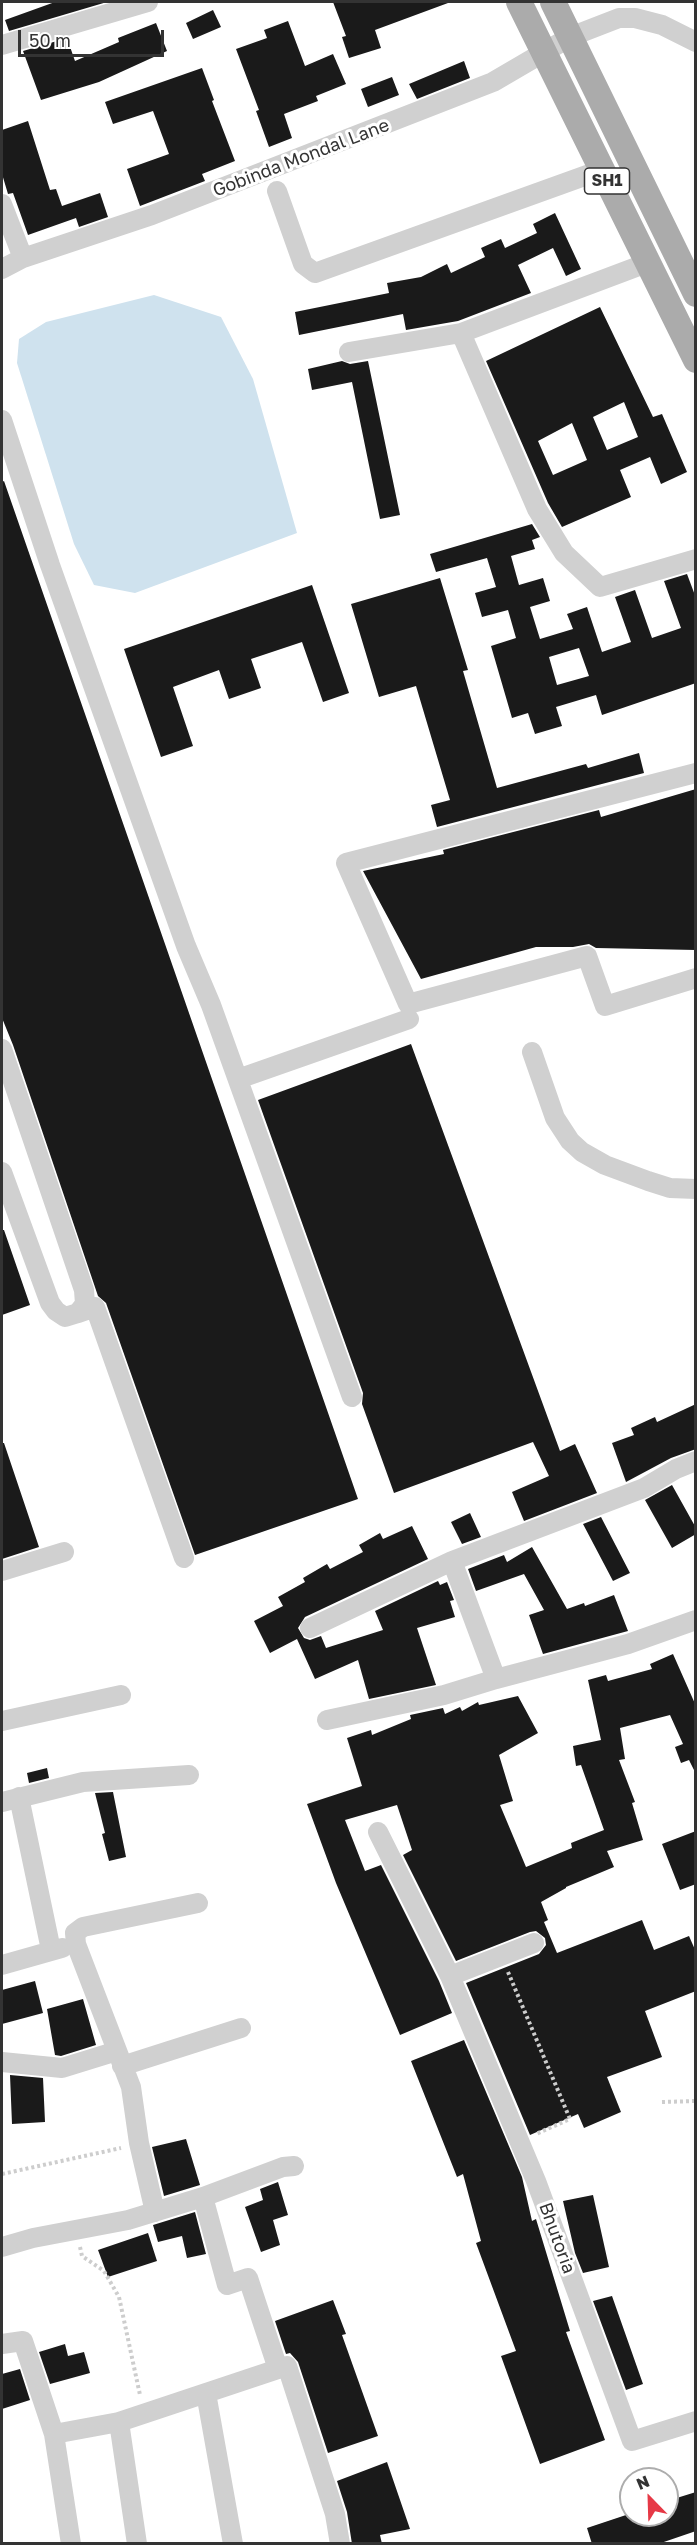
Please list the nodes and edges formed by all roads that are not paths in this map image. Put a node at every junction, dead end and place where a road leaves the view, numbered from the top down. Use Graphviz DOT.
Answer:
graph roads {
  1 [pos="148,2"];
  2 [pos="519,2"];
  3 [pos="553,2"];
  4 [pos="570,38"];
  5 [pos="696,42"];
  6 [pos="2,45"];
  7 [pos="544,53"];
  8 [pos="601,170"];
  9 [pos="277,191"];
  10 [pos="2,204"];
  11 [pos="23,258"];
  12 [pos="647,263"];
  13 [pos="2,269"];
  14 [pos="696,294"];
  15 [pos="461,333"];
  16 [pos="349,352"];
  17 [pos="696,360"];
  18 [pos="2,420"];
  19 [pos="696,559"];
  20 [pos="696,773"];
  21 [pos="696,978"];
  22 [pos="409,1019"];
  23 [pos="2,1049"];
  24 [pos="532,1052"];
  25 [pos="238,1079"];
  26 [pos="2,1172"];
  27 [pos="696,1189"];
  28 [pos="78,1313"];
  29 [pos="352,1397"];
  30 [pos="696,1461"];
  31 [pos="64,1552"];
  32 [pos="184,1558"];
  33 [pos="452,1561"];
  34 [pos="2,1571"];
  35 [pos="696,1620"];
  36 [pos="310,1628"];
  37 [pos="496,1679"];
  38 [pos="121,1695"];
  39 [pos="327,1720"];
  40 [pos="2,1721"];
  41 [pos="189,1775"];
  42 [pos="10,1800"];
  43 [pos="378,1832"];
  44 [pos="198,1904"];
  45 [pos="534,1943"];
  46 [pos="76,1944"];
  47 [pos="51,1950"];
  48 [pos="2,1965"];
  49 [pos="450,1976"];
  50 [pos="241,2028"];
  51 [pos="120,2058"];
  52 [pos="2,2062"];
  53 [pos="294,2166"];
  54 [pos="203,2197"];
  55 [pos="155,2212"];
  56 [pos="2,2247"];
  57 [pos="2,2344"];
  58 [pos="278,2369"];
  59 [pos="206,2393"];
  60 [pos="696,2421"];
  61 [pos="119,2422"];
  62 [pos="54,2434"];
  63 [pos="71,2544"];
  64 [pos="137,2544"];
  65 [pos="233,2544"];
  66 [pos="340,2544"];
  1 -- 6 [label="street"];
  2 -- 7 [label="main road, SH1"];
  3 -- 4 [label="main road, SH1"];
  4 -- 5 [label="street, Gobinda Mondal Lane"];
  4 -- 7 [label="street, Gobinda Mondal Lane"];
  4 -- 14 [label="main road, SH1"];
  7 -- 8 [label="main road, SH1"];
  7 -- 11 [label="street, Gobinda Mondal Lane"];
  8 -- 9 [label="street"];
  8 -- 12 [label="main road, SH1"];
  10 -- 11 [label="street"];
  11 -- 13 [label="street, Gobinda Mondal Lane"];
  12 -- 15 [label="street"];
  12 -- 17 [label="main road, SH1"];
  15 -- 16 [label="street"];
  15 -- 19 [label="street"];
  18 -- 25 [label="street"];
  20 -- 21 [label="street"];
  22 -- 25 [label="street"];
  23 -- 28 [label="street"];
  24 -- 27 [label="street"];
  25 -- 29 [label="street"];
  26 -- 28 [label="street"];
  28 -- 32 [label="street"];
  30 -- 33 [label="street"];
  31 -- 34 [label="street"];
  33 -- 36 [label="street"];
  33 -- 37 [label="street"];
  35 -- 37 [label="street"];
  37 -- 39 [label="street"];
  38 -- 40 [label="street"];
  41 -- 42 [label="street"];
  42 -- 47 [label="street"];
  43 -- 49 [label="street, Bhutoria"];
  44 -- 46 [label="street"];
  45 -- 49 [label="street"];
  46 -- 47 [label="street"];
  46 -- 51 [label="street"];
  47 -- 48 [label="street"];
  49 -- 60 [label="street, Bhutoria"];
  50 -- 51 [label="street"];
  51 -- 52 [label="street"];
  51 -- 55 [label="street"];
  53 -- 54 [label="street"];
  54 -- 55 [label="street"];
  54 -- 58 [label="street"];
  55 -- 56 [label="street"];
  57 -- 62 [label="street"];
  58 -- 59 [label="street"];
  58 -- 66 [label="street"];
  59 -- 61 [label="street"];
  59 -- 65 [label="street"];
  61 -- 62 [label="street"];
  61 -- 64 [label="street"];
  62 -- 63 [label="street"];
}
